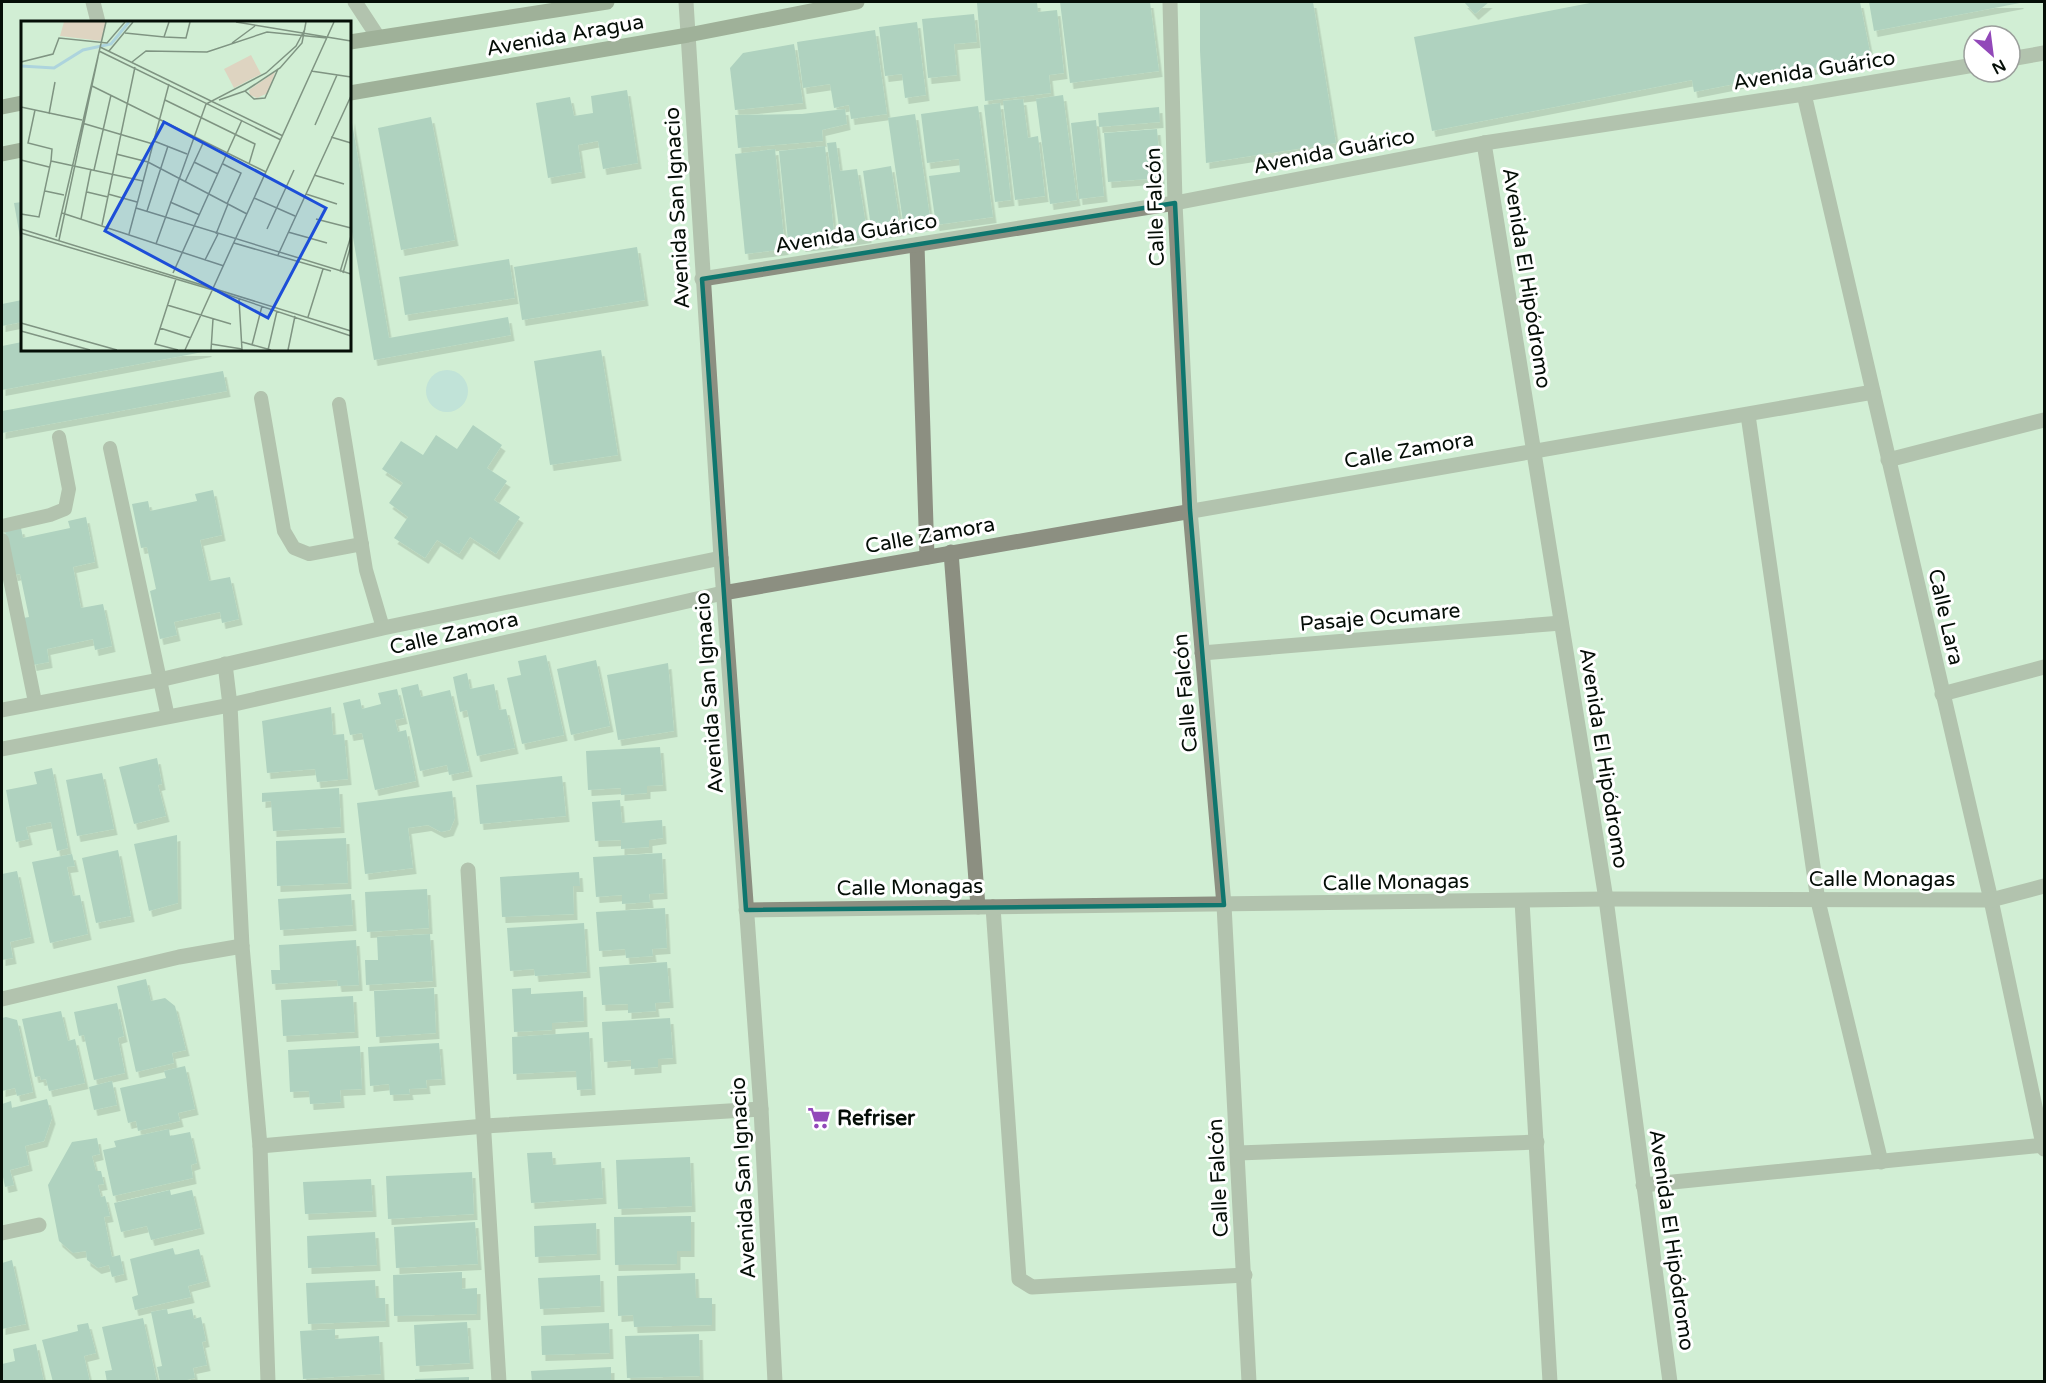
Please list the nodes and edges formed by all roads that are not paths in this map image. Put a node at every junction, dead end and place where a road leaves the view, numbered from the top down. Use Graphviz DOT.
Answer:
graph roads {
  1 [pos="93,2"];
  2 [pos="355,2"];
  3 [pos="607,2"];
  4 [pos="686,2"];
  5 [pos="857,2"];
  6 [pos="1170,2"];
  7 [pos="98,21"];
  8 [pos="688,35"];
  9 [pos="378,37"];
  10 [pos="351,42"];
  11 [pos="2044,53"];
  12 [pos="2022,56"];
  13 [pos="1962,67"];
  14 [pos="351,93"];
  15 [pos="1804,94"];
  16 [pos="21,103"];
  17 [pos="2,107"];
  18 [pos="1484,143"];
  19 [pos="21,150"];
  20 [pos="2,153"];
  21 [pos="1175,203"];
  22 [pos="917,244"];
  23 [pos="702,279"];
  24 [pos="1873,392"];
  25 [pos="261,398"];
  26 [pos="339,404"];
  27 [pos="1748,415"];
  28 [pos="2044,420"];
  29 [pos="59,437"];
  30 [pos="110,448"];
  31 [pos="1533,450"];
  32 [pos="1888,459"];
  33 [pos="1190,510"];
  34 [pos="2,526"];
  35 [pos="2,540"];
  36 [pos="362,544"];
  37 [pos="951,552"];
  38 [pos="927,556"];
  39 [pos="721,558"];
  40 [pos="723,593"];
  41 [pos="1561,622"];
  42 [pos="383,628"];
  43 [pos="1202,653"];
  44 [pos="225,664"];
  45 [pos="2044,667"];
  46 [pos="159,680"];
  47 [pos="1942,694"];
  48 [pos="35,702"];
  49 [pos="230,705"];
  50 [pos="2,710"];
  51 [pos="168,717"];
  52 [pos="2,749"];
  53 [pos="468,870"];
  54 [pos="2044,886"];
  55 [pos="1606,899"];
  56 [pos="1991,900"];
  57 [pos="1522,901"];
  58 [pos="1818,901"];
  59 [pos="1224,905"];
  60 [pos="986,907"];
  61 [pos="746,910"];
  62 [pos="242,946"];
  63 [pos="2,999"];
  64 [pos="2040,1106"];
  65 [pos="761,1110"];
  66 [pos="485,1126"];
  67 [pos="1537,1142"];
  68 [pos="261,1146"];
  69 [pos="2044,1147"];
  70 [pos="1238,1154"];
  71 [pos="1881,1162"];
  72 [pos="1643,1185"];
  73 [pos="39,1225"];
  74 [pos="2,1233"];
  75 [pos="1245,1275"];
  76 [pos="268,1382"];
  77 [pos="499,1382"];
  78 [pos="775,1382"];
  79 [pos="1250,1382"];
  80 [pos="1550,1382"];
  81 [pos="1670,1382"];
  1 -- 7 [label="street"];
  2 -- 9 [label="street"];
  3 -- 9 [label="street, Avenida Aragua"];
  4 -- 8 [label="street, Avenida San Ignacio"];
  5 -- 8 [label="street, Avenida Aragua"];
  6 -- 21 [label="street, Calle Falcón"];
  8 -- 14 [label="street, Avenida Aragua"];
  8 -- 23 [label="street, Avenida San Ignacio"];
  9 -- 10 [label="street, Avenida Aragua"];
  11 -- 12 [label="street"];
  13 -- 15 [label="street, Avenida Guárico"];
  15 -- 18 [label="street, Avenida Guárico"];
  15 -- 24 [label="street, Calle Lara"];
  16 -- 17 [label="street"];
  18 -- 21 [label="street, Avenida Guárico"];
  18 -- 31 [label="street, Avenida El Hipódromo"];
  19 -- 20 [label="street"];
  21 -- 22 [label="street, Avenida Guárico"];
  21 -- 33 [label="street, Calle Falcón"];
  22 -- 23 [label="street, Avenida Guárico"];
  22 -- 38 [label="street"];
  23 -- 39 [label="street, Avenida San Ignacio"];
  24 -- 27 [label="street, Calle Zamora"];
  24 -- 32 [label="street, Calle Lara"];
  25 -- 36 [label="lane"];
  26 -- 36 [label="lane"];
  27 -- 31 [label="street, Calle Zamora"];
  27 -- 58 [label="street"];
  28 -- 32 [label="street"];
  29 -- 34 [label="lane"];
  30 -- 46 [label="lane"];
  31 -- 33 [label="street, Calle Zamora"];
  31 -- 41 [label="street, Avenida El Hipódromo"];
  32 -- 47 [label="street, Calle Lara"];
  33 -- 37 [label="street, Calle Zamora"];
  33 -- 43 [label="street, Calle Falcón"];
  35 -- 48 [label="lane"];
  36 -- 42 [label="lane"];
  37 -- 38 [label="street, Calle Zamora"];
  37 -- 60 [label="street"];
  38 -- 40 [label="street, Calle Zamora"];
  39 -- 40 [label="street, Avenida San Ignacio"];
  39 -- 42 [label="street, Calle Zamora"];
  40 -- 49 [label="street, Calle Zamora"];
  40 -- 61 [label="street, Avenida San Ignacio"];
  41 -- 43 [label="street, Pasaje Ocumare"];
  41 -- 55 [label="street, Avenida El Hipódromo"];
  42 -- 44 [label="street, Calle Zamora"];
  43 -- 59 [label="street, Calle Falcón"];
  44 -- 46 [label="street, Calle Zamora"];
  44 -- 49 [label="street"];
  45 -- 47 [label="street"];
  46 -- 48 [label="street, Calle Zamora"];
  46 -- 51 [label="lane"];
  47 -- 56 [label="street, Calle Lara"];
  48 -- 50 [label="street, Calle Zamora"];
  49 -- 51 [label="street, Calle Zamora"];
  49 -- 62 [label="street"];
  51 -- 52 [label="street, Calle Zamora"];
  53 -- 66 [label="street"];
  54 -- 56 [label="street, Calle Monagas"];
  55 -- 57 [label="street, Calle Monagas"];
  55 -- 58 [label="street, Calle Monagas"];
  55 -- 72 [label="street, Avenida El Hipódromo"];
  56 -- 58 [label="street, Calle Monagas"];
  56 -- 64 [label="street, Calle Lara"];
  57 -- 59 [label="street, Calle Monagas"];
  57 -- 67 [label="street"];
  58 -- 71 [label="street"];
  59 -- 60 [label="street, Calle Monagas"];
  59 -- 70 [label="street, Calle Falcón"];
  60 -- 61 [label="street, Calle Monagas"];
  60 -- 75 [label="street"];
  61 -- 65 [label="street, Avenida San Ignacio"];
  62 -- 63 [label="street"];
  62 -- 68 [label="street"];
  64 -- 69 [label="street, Calle Lara"];
  65 -- 66 [label="street"];
  65 -- 78 [label="street, Avenida San Ignacio"];
  66 -- 68 [label="street"];
  66 -- 77 [label="street"];
  67 -- 70 [label="street"];
  67 -- 80 [label="street"];
  68 -- 76 [label="street"];
  69 -- 71 [label="street"];
  70 -- 75 [label="street, Calle Falcón"];
  71 -- 72 [label="street"];
  72 -- 81 [label="street, Avenida El Hipódromo"];
  73 -- 74 [label="street"];
  75 -- 79 [label="street, Calle Falcón"];
}
